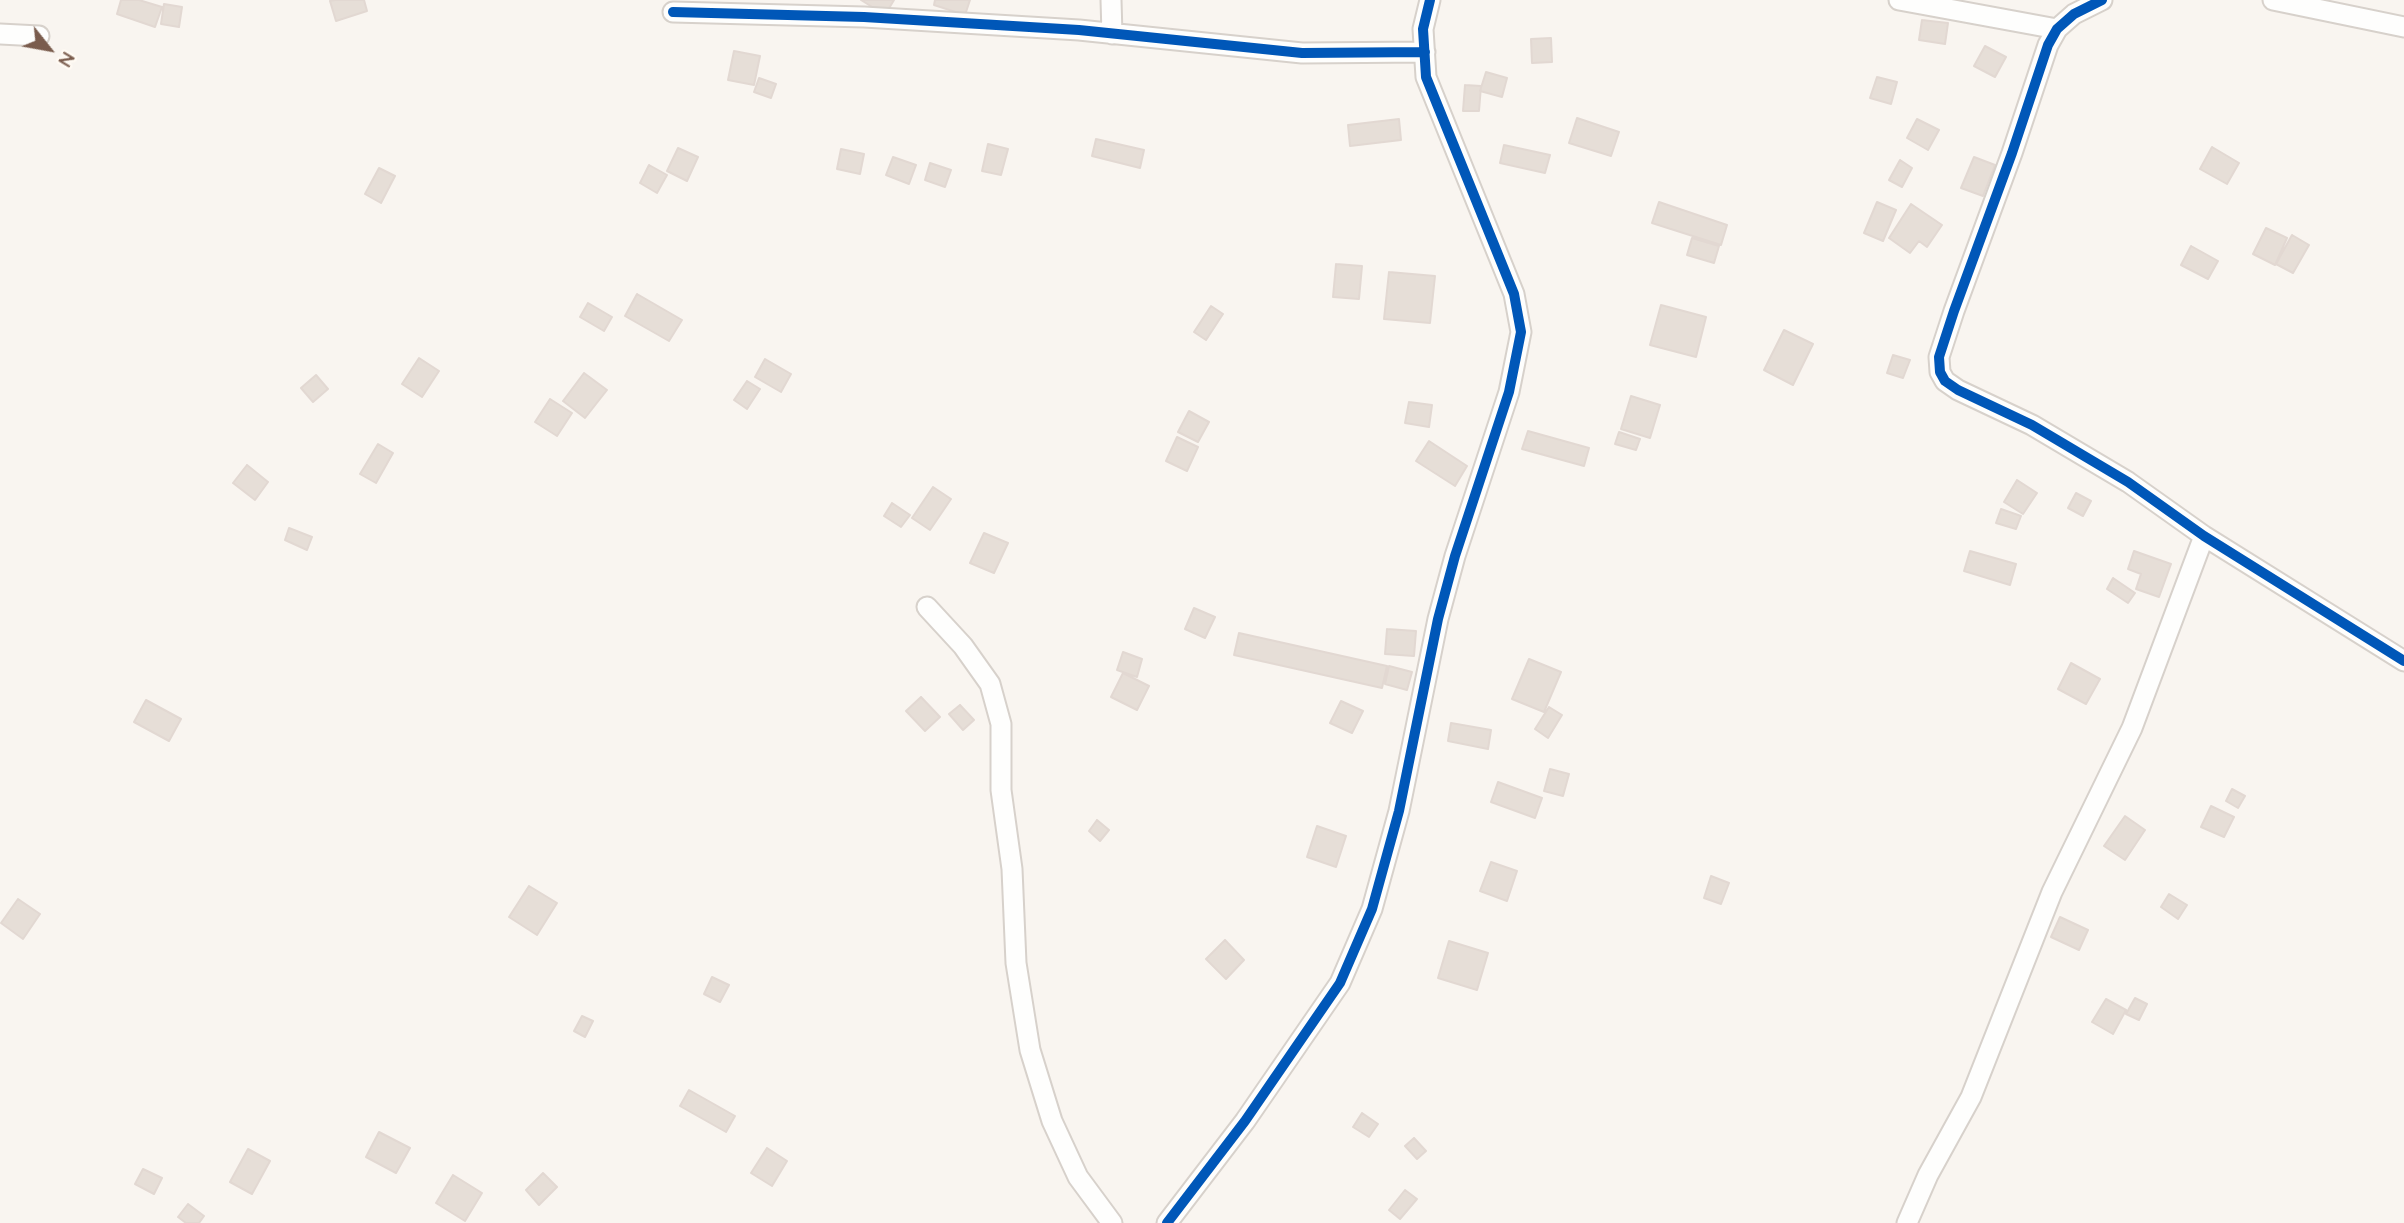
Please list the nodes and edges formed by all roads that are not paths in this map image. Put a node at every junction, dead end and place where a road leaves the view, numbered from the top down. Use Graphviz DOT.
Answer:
graph roads {
  1 [pos="1111,0"];
  2 [pos="1430,0"];
  3 [pos="1899,0"];
  4 [pos="2102,0"];
  5 [pos="2273,0"];
  6 [pos="673,12"];
  7 [pos="2404,27"];
  8 [pos="2057,29"];
  9 [pos="0,34"];
  10 [pos="1112,34"];
  11 [pos="38,36"];
  12 [pos="1424,52"];
  13 [pos="2204,536"];
  14 [pos="927,607"];
  15 [pos="2404,661"];
  16 [pos="1112,1223"];
  17 [pos="1167,1223"];
  18 [pos="1907,1223"];
  1 -- 10 [label="street"];
  2 -- 12 [label="street"];
  3 -- 8 [label="street"];
  4 -- 8 [label="street"];
  5 -- 7 [label="street"];
  6 -- 10 [label="street"];
  8 -- 13 [label="street"];
  9 -- 11 [label="street"];
  10 -- 12 [label="street"];
  12 -- 17 [label="street"];
  13 -- 15 [label="street"];
  13 -- 18 [label="street"];
  14 -- 16 [label="street"];
}
